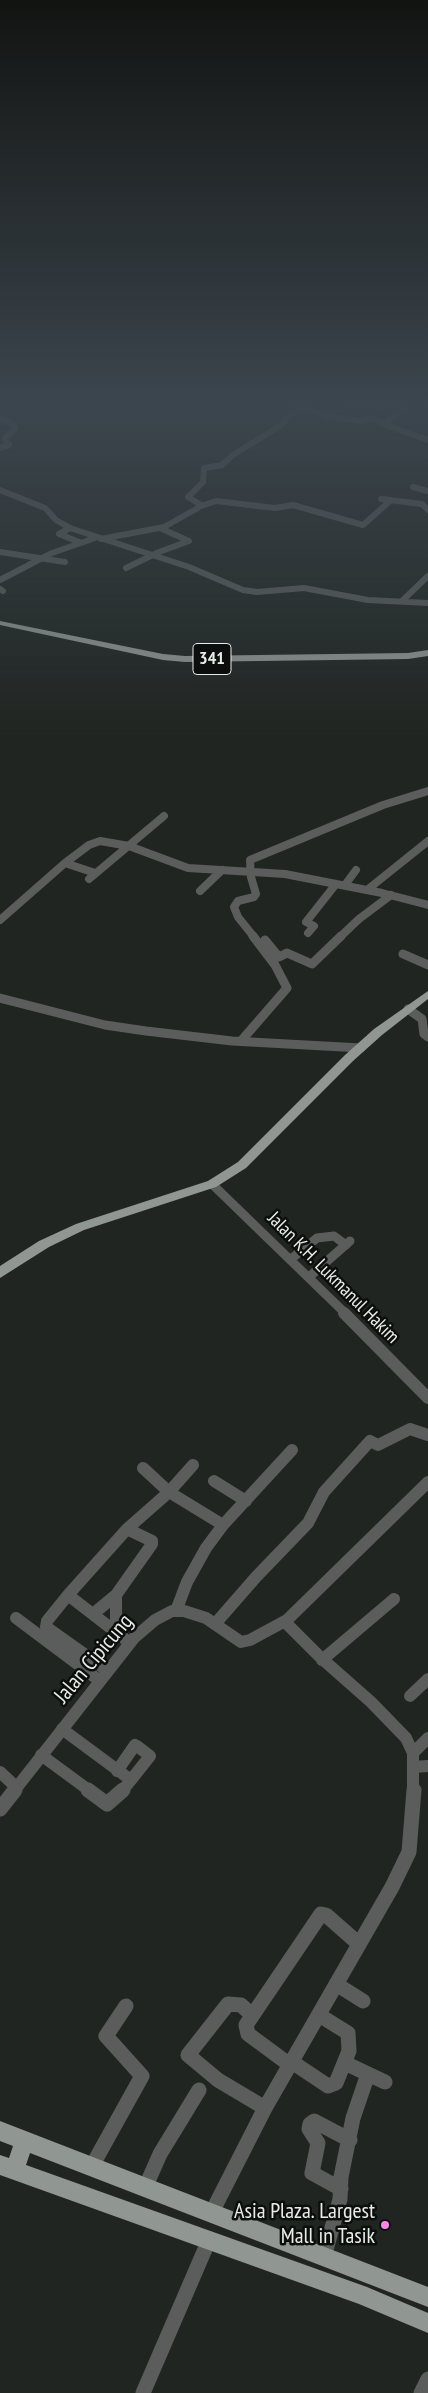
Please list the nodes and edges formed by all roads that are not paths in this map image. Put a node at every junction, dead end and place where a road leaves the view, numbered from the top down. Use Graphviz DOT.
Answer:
graph roads {
  1 [pos="50,514"];
  2 [pos="187,514"];
  3 [pos="323,514"];
  4 [pos="376,514"];
  5 [pos="70,528"];
  6 [pos="160,528"];
  7 [pos="98,539"];
  8 [pos="79,542"];
  9 [pos="0,552"];
  10 [pos="150,556"];
  11 [pos="44,558"];
  12 [pos="65,562"];
  13 [pos="126,568"];
  14 [pos="428,576"];
  15 [pos="0,580"];
  16 [pos="402,601"];
  17 [pos="428,603"];
  18 [pos="0,625"];
  19 [pos="428,655"];
  20 [pos="428,791"];
  21 [pos="164,816"];
  22 [pos="428,842"];
  23 [pos="129,846"];
  24 [pos="65,863"];
  25 [pos="222,870"];
  26 [pos="356,870"];
  27 [pos="252,871"];
  28 [pos="341,884"];
  29 [pos="367,890"];
  30 [pos="200,891"];
  31 [pos="391,895"];
  32 [pos="428,905"];
  33 [pos="0,920"];
  34 [pos="308,932"];
  35 [pos="266,944"];
  36 [pos="403,954"];
  37 [pos="428,965"];
  38 [pos="428,994"];
  39 [pos="0,998"];
  40 [pos="408,1009"];
  41 [pos="428,1037"];
  42 [pos="241,1041"];
  43 [pos="361,1048"];
  44 [pos="212,1184"];
  45 [pos="291,1259"];
  46 [pos="0,1273"];
  47 [pos="309,1277"];
  48 [pos="428,1398"];
  49 [pos="428,1435"];
  50 [pos="292,1450"];
  51 [pos="193,1465"];
  52 [pos="143,1468"];
  53 [pos="214,1481"];
  54 [pos="428,1482"];
  55 [pos="169,1492"];
  56 [pos="246,1501"];
  57 [pos="222,1525"];
  58 [pos="127,1529"];
  59 [pos="68,1595"];
  60 [pos="116,1595"];
  61 [pos="394,1599"];
  62 [pos="176,1610"];
  63 [pos="93,1614"];
  64 [pos="16,1618"];
  65 [pos="285,1622"];
  66 [pos="215,1624"];
  67 [pos="116,1631"];
  68 [pos="130,1643"];
  69 [pos="322,1660"];
  70 [pos="104,1676"];
  71 [pos="428,1679"];
  72 [pos="410,1696"];
  73 [pos="62,1729"];
  74 [pos="428,1738"];
  75 [pos="41,1755"];
  76 [pos="413,1760"];
  77 [pos="428,1766"];
  78 [pos="117,1771"];
  79 [pos="0,1772"];
  80 [pos="131,1780"];
  81 [pos="16,1787"];
  82 [pos="0,1809"];
  83 [pos="359,1944"];
  84 [pos="336,1984"];
  85 [pos="363,2001"];
  86 [pos="126,2006"];
  87 [pos="252,2015"];
  88 [pos="319,2015"];
  89 [pos="345,2062"];
  90 [pos="291,2063"];
  91 [pos="368,2074"];
  92 [pos="385,2082"];
  93 [pos="199,2090"];
  94 [pos="265,2108"];
  95 [pos="0,2131"];
  96 [pos="25,2140"];
  97 [pos="350,2140"];
  98 [pos="92,2166"];
  99 [pos="7,2168"];
  100 [pos="145,2188"];
  101 [pos="341,2189"];
  102 [pos="211,2214"];
  103 [pos="209,2240"];
  104 [pos="334,2260"];
  105 [pos="334,2284"];
  106 [pos="428,2297"];
  107 [pos="428,2323"];
  108 [pos="428,2379"];
  109 [pos="143,2393"];
  110 [pos="421,2393"];
  1 -- 5 [label="street"];
  2 -- 6 [label="street"];
  3 -- 4 [label="street"];
  5 -- 7 [label="street"];
  5 -- 8 [label="street"];
  6 -- 7 [label="street"];
  6 -- 10 [label="street"];
  7 -- 8 [label="street"];
  7 -- 10 [label="street"];
  8 -- 11 [label="street"];
  9 -- 11 [label="street"];
  10 -- 13 [label="street"];
  10 -- 16 [label="street"];
  11 -- 12 [label="street"];
  11 -- 15 [label="street"];
  14 -- 16 [label="street"];
  16 -- 17 [label="street"];
  18 -- 19 [label="main road, 341"];
  20 -- 27 [label="street"];
  21 -- 23 [label="street"];
  22 -- 29 [label="street"];
  23 -- 24 [label="street"];
  23 -- 24 [label="street"];
  23 -- 25 [label="street"];
  24 -- 33 [label="street"];
  25 -- 27 [label="street"];
  25 -- 30 [label="street"];
  26 -- 28 [label="street"];
  27 -- 28 [label="street"];
  27 -- 35 [label="street"];
  28 -- 29 [label="street"];
  28 -- 34 [label="street"];
  29 -- 31 [label="street"];
  31 -- 32 [label="street"];
  31 -- 35 [label="street"];
  35 -- 42 [label="street"];
  36 -- 37 [label="street"];
  38 -- 40 [label="main road"];
  39 -- 42 [label="street"];
  40 -- 41 [label="street"];
  40 -- 43 [label="main road"];
  42 -- 43 [label="street"];
  43 -- 44 [label="main road"];
  44 -- 45 [label="street, Jalan K.H. Lukmanul Hakim"];
  44 -- 46 [label="main road"];
  45 -- 47 [label="street, Jalan K.H. Lukmanul Hakim"];
  45 -- 47 [label="street"];
  47 -- 48 [label="street, Jalan K.H. Lukmanul Hakim"];
  49 -- 66 [label="street"];
  50 -- 56 [label="street"];
  51 -- 55 [label="street"];
  52 -- 55 [label="street"];
  53 -- 56 [label="street"];
  54 -- 65 [label="street"];
  55 -- 57 [label="street"];
  55 -- 58 [label="street"];
  56 -- 57 [label="street"];
  57 -- 62 [label="street"];
  58 -- 59 [label="street"];
  58 -- 60 [label="street"];
  59 -- 63 [label="street"];
  59 -- 70 [label="street"];
  60 -- 63 [label="street"];
  60 -- 67 [label="street"];
  61 -- 69 [label="street"];
  62 -- 66 [label="street"];
  62 -- 68 [label="street, Jalan Cipicung"];
  63 -- 67 [label="street"];
  64 -- 70 [label="street"];
  65 -- 66 [label="street"];
  65 -- 69 [label="street"];
  67 -- 68 [label="street"];
  68 -- 70 [label="street, Jalan Cipicung"];
  69 -- 76 [label="street"];
  70 -- 73 [label="street, Jalan Cipicung"];
  71 -- 72 [label="street"];
  73 -- 75 [label="street, Jalan Cipicung"];
  73 -- 78 [label="street"];
  74 -- 76 [label="street"];
  75 -- 80 [label="street"];
  75 -- 81 [label="street, Jalan Cipicung"];
  76 -- 77 [label="street"];
  76 -- 83 [label="street"];
  78 -- 80 [label="street"];
  78 -- 80 [label="street"];
  79 -- 81 [label="street"];
  81 -- 82 [label="street, Jalan Cipicung"];
  83 -- 84 [label="street"];
  83 -- 87 [label="street"];
  84 -- 85 [label="street"];
  84 -- 88 [label="street"];
  86 -- 98 [label="street"];
  87 -- 90 [label="street"];
  87 -- 94 [label="street"];
  88 -- 89 [label="street"];
  88 -- 90 [label="street"];
  89 -- 90 [label="street"];
  89 -- 91 [label="street"];
  90 -- 94 [label="street"];
  91 -- 92 [label="street"];
  91 -- 97 [label="street"];
  93 -- 100 [label="street"];
  94 -- 102 [label="street"];
  95 -- 96 [label="main road"];
  96 -- 98 [label="main road"];
  96 -- 99 [label="main road"];
  97 -- 101 [label="street"];
  97 -- 101 [label="street"];
  98 -- 100 [label="main road"];
  99 -- 103 [label="main road"];
  100 -- 102 [label="main road"];
  101 -- 104 [label="street"];
  102 -- 104 [label="main road"];
  103 -- 105 [label="main road"];
  103 -- 109 [label="street"];
  104 -- 105 [label="main road"];
  104 -- 106 [label="main road"];
  105 -- 107 [label="main road"];
  108 -- 110 [label="street"];
}
